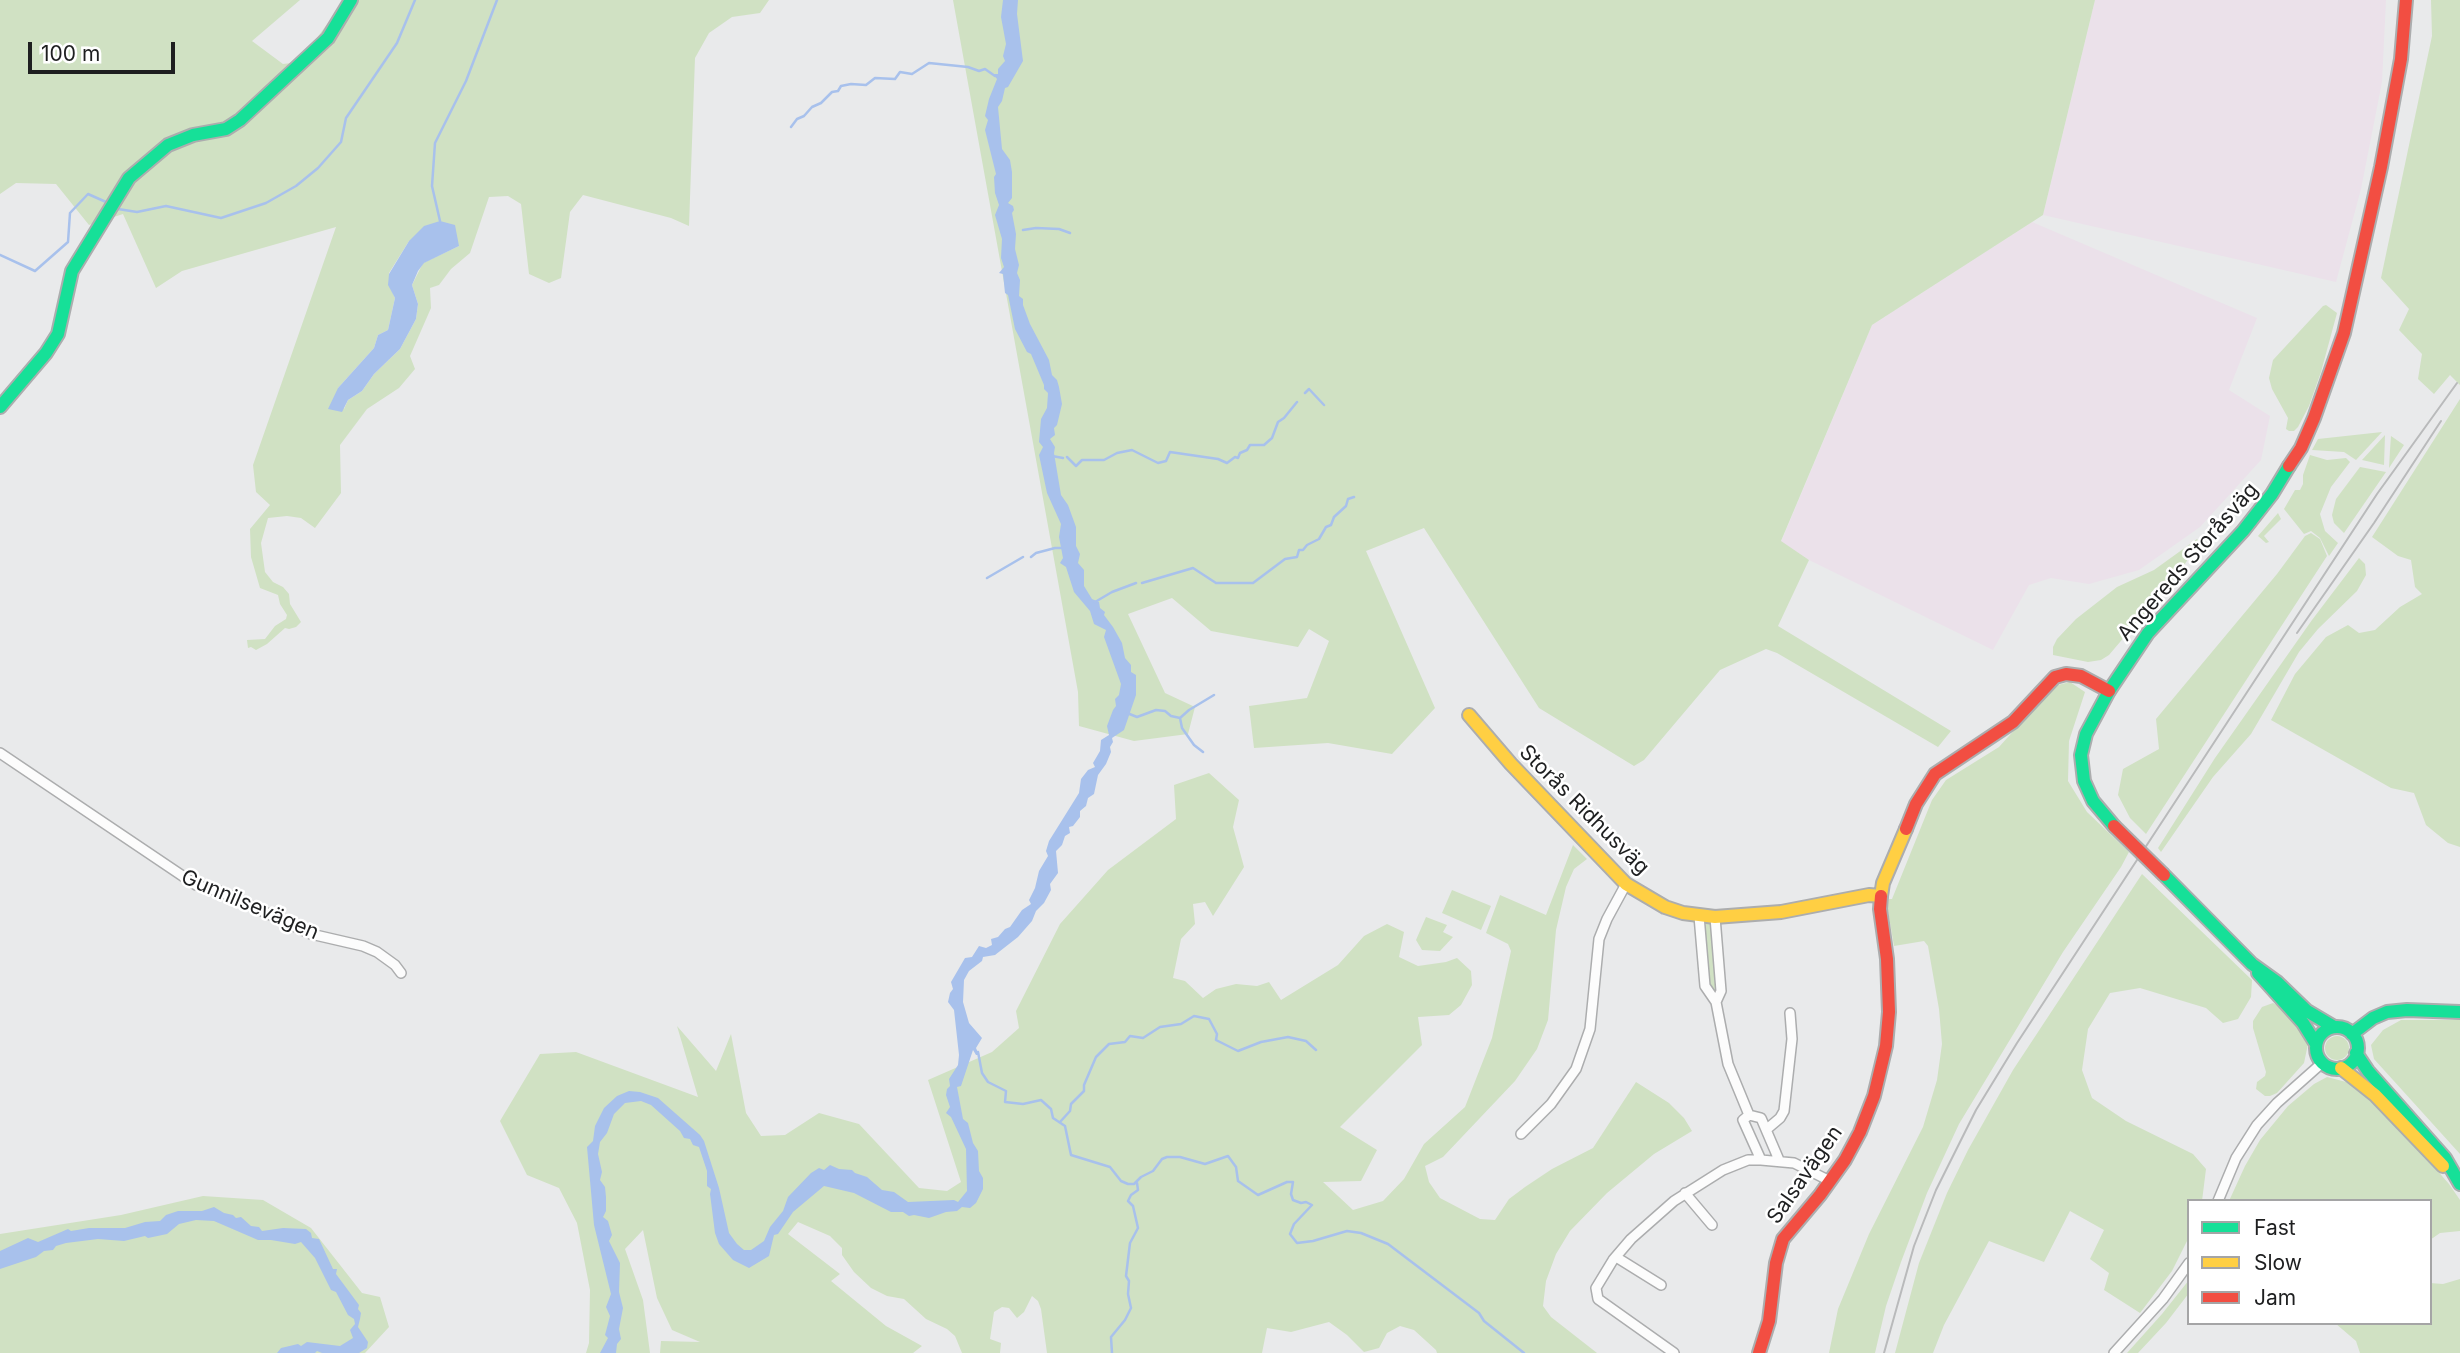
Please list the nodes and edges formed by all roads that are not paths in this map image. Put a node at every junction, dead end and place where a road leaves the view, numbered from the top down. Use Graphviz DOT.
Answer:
graph roads {
  1 [pos="351,0"];
  2 [pos="2406,0"];
  3 [pos="0,407"];
  4 [pos="2109,691"];
  5 [pos="1469,715"];
  6 [pos="0,753"];
  7 [pos="1626,884"];
  8 [pos="1881,896"];
  9 [pos="1699,916"];
  10 [pos="1715,917"];
  11 [pos="2252,964"];
  12 [pos="401,973"];
  13 [pos="1716,1002"];
  14 [pos="2460,1012"];
  15 [pos="1790,1013"];
  16 [pos="2334,1027"];
  17 [pos="2352,1034"];
  18 [pos="2316,1044"];
  19 [pos="2357,1053"];
  20 [pos="2322,1063"];
  21 [pos="2341,1068"];
  22 [pos="1749,1115"];
  23 [pos="1767,1129"];
  24 [pos="1521,1134"];
  25 [pos="1761,1160"];
  26 [pos="1779,1160"];
  27 [pos="2452,1173"];
  28 [pos="1830,1181"];
  29 [pos="2460,1184"];
  30 [pos="1685,1193"];
  31 [pos="2219,1199"];
  32 [pos="1712,1225"];
  33 [pos="1616,1257"];
  34 [pos="2187,1266"];
  35 [pos="1661,1286"];
  36 [pos="1674,1353"];
  37 [pos="1759,1353"];
  38 [pos="2114,1353"];
  1 -- 3 [label="street"];
  2 -- 4 [label="street, Angereds Storåsväg"];
  4 -- 8 [label="street"];
  4 -- 11 [label="street, Angereds Storåsväg, bridge"];
  5 -- 7 [label="street, Storås Ridhusväg"];
  6 -- 12 [label="street, Gunnilsevägen"];
  7 -- 9 [label="street, Storås Ridhusväg"];
  7 -- 24 [label="street"];
  8 -- 10 [label="street, Storås Ridhusväg"];
  8 -- 28 [label="street, Salsavägen"];
  9 -- 10 [label="street, Storås Ridhusväg"];
  9 -- 13 [label="street"];
  10 -- 13 [label="street"];
  11 -- 16 [label="street, Angereds Storåsväg"];
  11 -- 18 [label="street, Angereds Storåsväg"];
  13 -- 22 [label="street"];
  14 -- 17 [label="street"];
  15 -- 23 [label="street"];
  16 -- 17 [label="street"];
  16 -- 18 [label="street"];
  17 -- 19 [label="street"];
  18 -- 20 [label="street"];
  19 -- 21 [label="street"];
  19 -- 27 [label="street"];
  20 -- 21 [label="street"];
  20 -- 31 [label="street"];
  21 -- 27 [label="street"];
  22 -- 23 [label="street"];
  22 -- 25 [label="street"];
  23 -- 26 [label="street"];
  25 -- 26 [label="street"];
  25 -- 30 [label="street"];
  26 -- 28 [label="street"];
  27 -- 29 [label="street"];
  28 -- 37 [label="street, Salsavägen"];
  30 -- 32 [label="street"];
  30 -- 33 [label="street"];
  33 -- 35 [label="street"];
  33 -- 36 [label="street"];
  34 -- 38 [label="street"];
}
